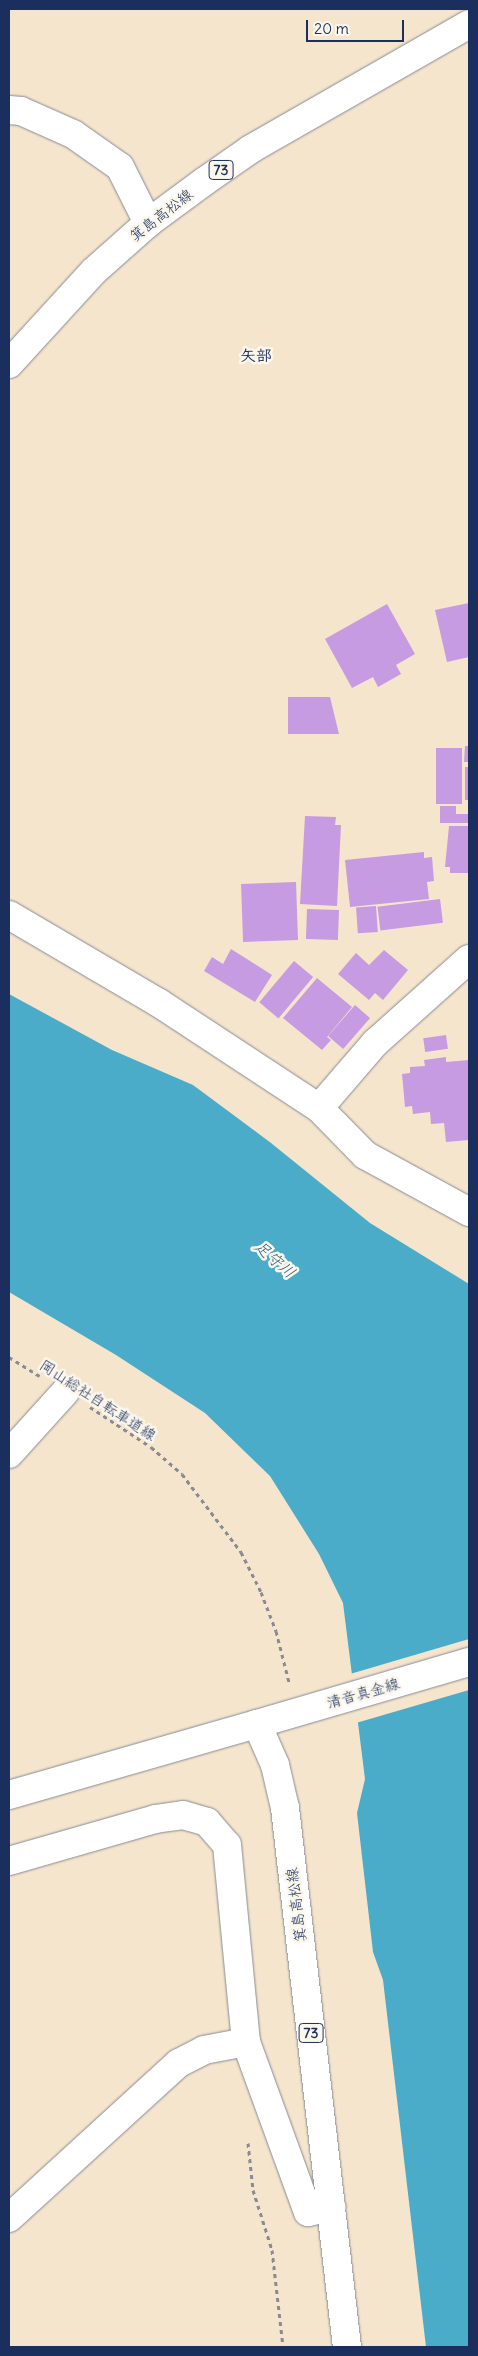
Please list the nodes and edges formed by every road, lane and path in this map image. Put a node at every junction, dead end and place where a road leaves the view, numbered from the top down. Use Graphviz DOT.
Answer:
graph roads {
  1 [pos="469,24"];
  2 [pos="9,110"];
  3 [pos="148,223"];
  4 [pos="9,364"];
  5 [pos="9,915"];
  6 [pos="469,959"];
  7 [pos="319,1108"];
  8 [pos="469,1212"];
  9 [pos="9,1356"];
  10 [pos="65,1392"];
  11 [pos="9,1454"];
  12 [pos="469,1662"];
  13 [pos="307,1709"];
  14 [pos="257,1724"];
  15 [pos="9,1795"];
  16 [pos="9,1861"];
  17 [pos="246,2042"];
  18 [pos="248,2141"];
  19 [pos="331,2207"];
  20 [pos="9,2218"];
  21 [pos="283,2347"];
  22 [pos="347,2347"];
  1 -- 3 [label="street, 箕島高松線 / 73"];
  2 -- 3 [label="street"];
  3 -- 4 [label="street, 箕島高松線 / 73"];
  5 -- 7 [label="street"];
  6 -- 7 [label="street"];
  7 -- 8 [label="street"];
  9 -- 10 [label="path, 岡山総社自転車道線"];
  10 -- 11 [label="street"];
  10 -- 13 [label="path, 岡山総社自転車道線"];
  12 -- 13 [label="street, 清音真金線"];
  13 -- 14 [label="street, 清音真金線"];
  14 -- 15 [label="street"];
  14 -- 19 [label="street, 箕島高松線 / 73"];
  16 -- 17 [label="street"];
  17 -- 19 [label="street"];
  17 -- 20 [label="street"];
  18 -- 21 [label="path"];
  19 -- 22 [label="street, 箕島高松線 / 73"];
}
